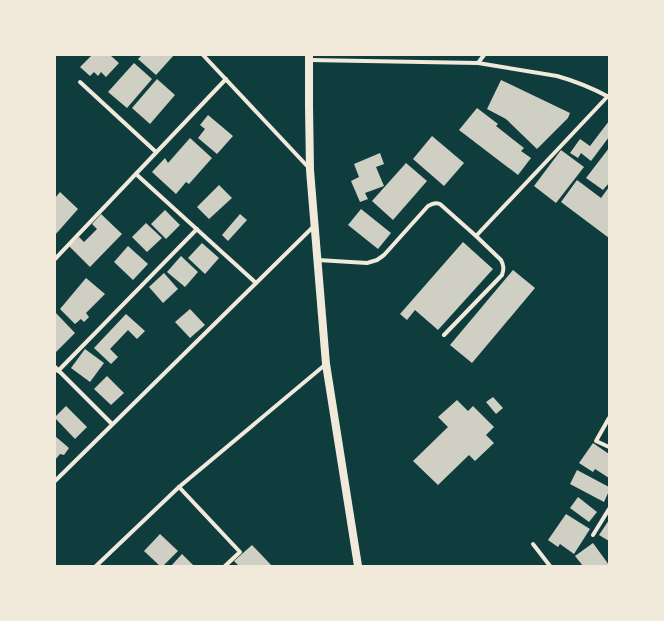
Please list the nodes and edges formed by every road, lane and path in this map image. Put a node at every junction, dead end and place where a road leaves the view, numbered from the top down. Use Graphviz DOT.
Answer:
graph roads {
  1 [pos="203,55"];
  2 [pos="484,55"];
  3 [pos="309,57"];
  4 [pos="478,63"];
  5 [pos="226,79"];
  6 [pos="80,82"];
  7 [pos="608,97"];
  8 [pos="156,152"];
  9 [pos="310,170"];
  10 [pos="136,174"];
  11 [pos="314,226"];
  12 [pos="197,229"];
  13 [pos="476,236"];
  14 [pos="55,259"];
  15 [pos="318,260"];
  16 [pos="256,283"];
  17 [pos="444,335"];
  18 [pos="326,364"];
  19 [pos="57,369"];
  20 [pos="609,418"];
  21 [pos="112,424"];
  22 [pos="609,447"];
  23 [pos="55,480"];
  24 [pos="179,487"];
  25 [pos="609,508"];
  26 [pos="593,535"];
  27 [pos="533,544"];
  28 [pos="96,566"];
  29 [pos="225,566"];
  30 [pos="358,566"];
  31 [pos="550,566"];
  1 -- 5 [label="street"];
  2 -- 4 [label="street"];
  3 -- 4 [label="street"];
  3 -- 9 [label="main road"];
  4 -- 7 [label="street"];
  5 -- 8 [label="street"];
  5 -- 9 [label="street"];
  6 -- 8 [label="street"];
  7 -- 13 [label="street"];
  8 -- 10 [label="street"];
  9 -- 11 [label="main road"];
  10 -- 12 [label="street"];
  10 -- 14 [label="street"];
  11 -- 15 [label="main road"];
  11 -- 16 [label="street"];
  12 -- 16 [label="street"];
  12 -- 19 [label="street"];
  13 -- 15 [label="street"];
  13 -- 17 [label="street"];
  15 -- 18 [label="main road"];
  16 -- 21 [label="street"];
  18 -- 24 [label="street"];
  18 -- 30 [label="main road"];
  19 -- 21 [label="street"];
  20 -- 22 [label="street"];
  21 -- 23 [label="street"];
  24 -- 28 [label="street"];
  24 -- 29 [label="street"];
  25 -- 26 [label="street"];
  27 -- 31 [label="street"];
}
